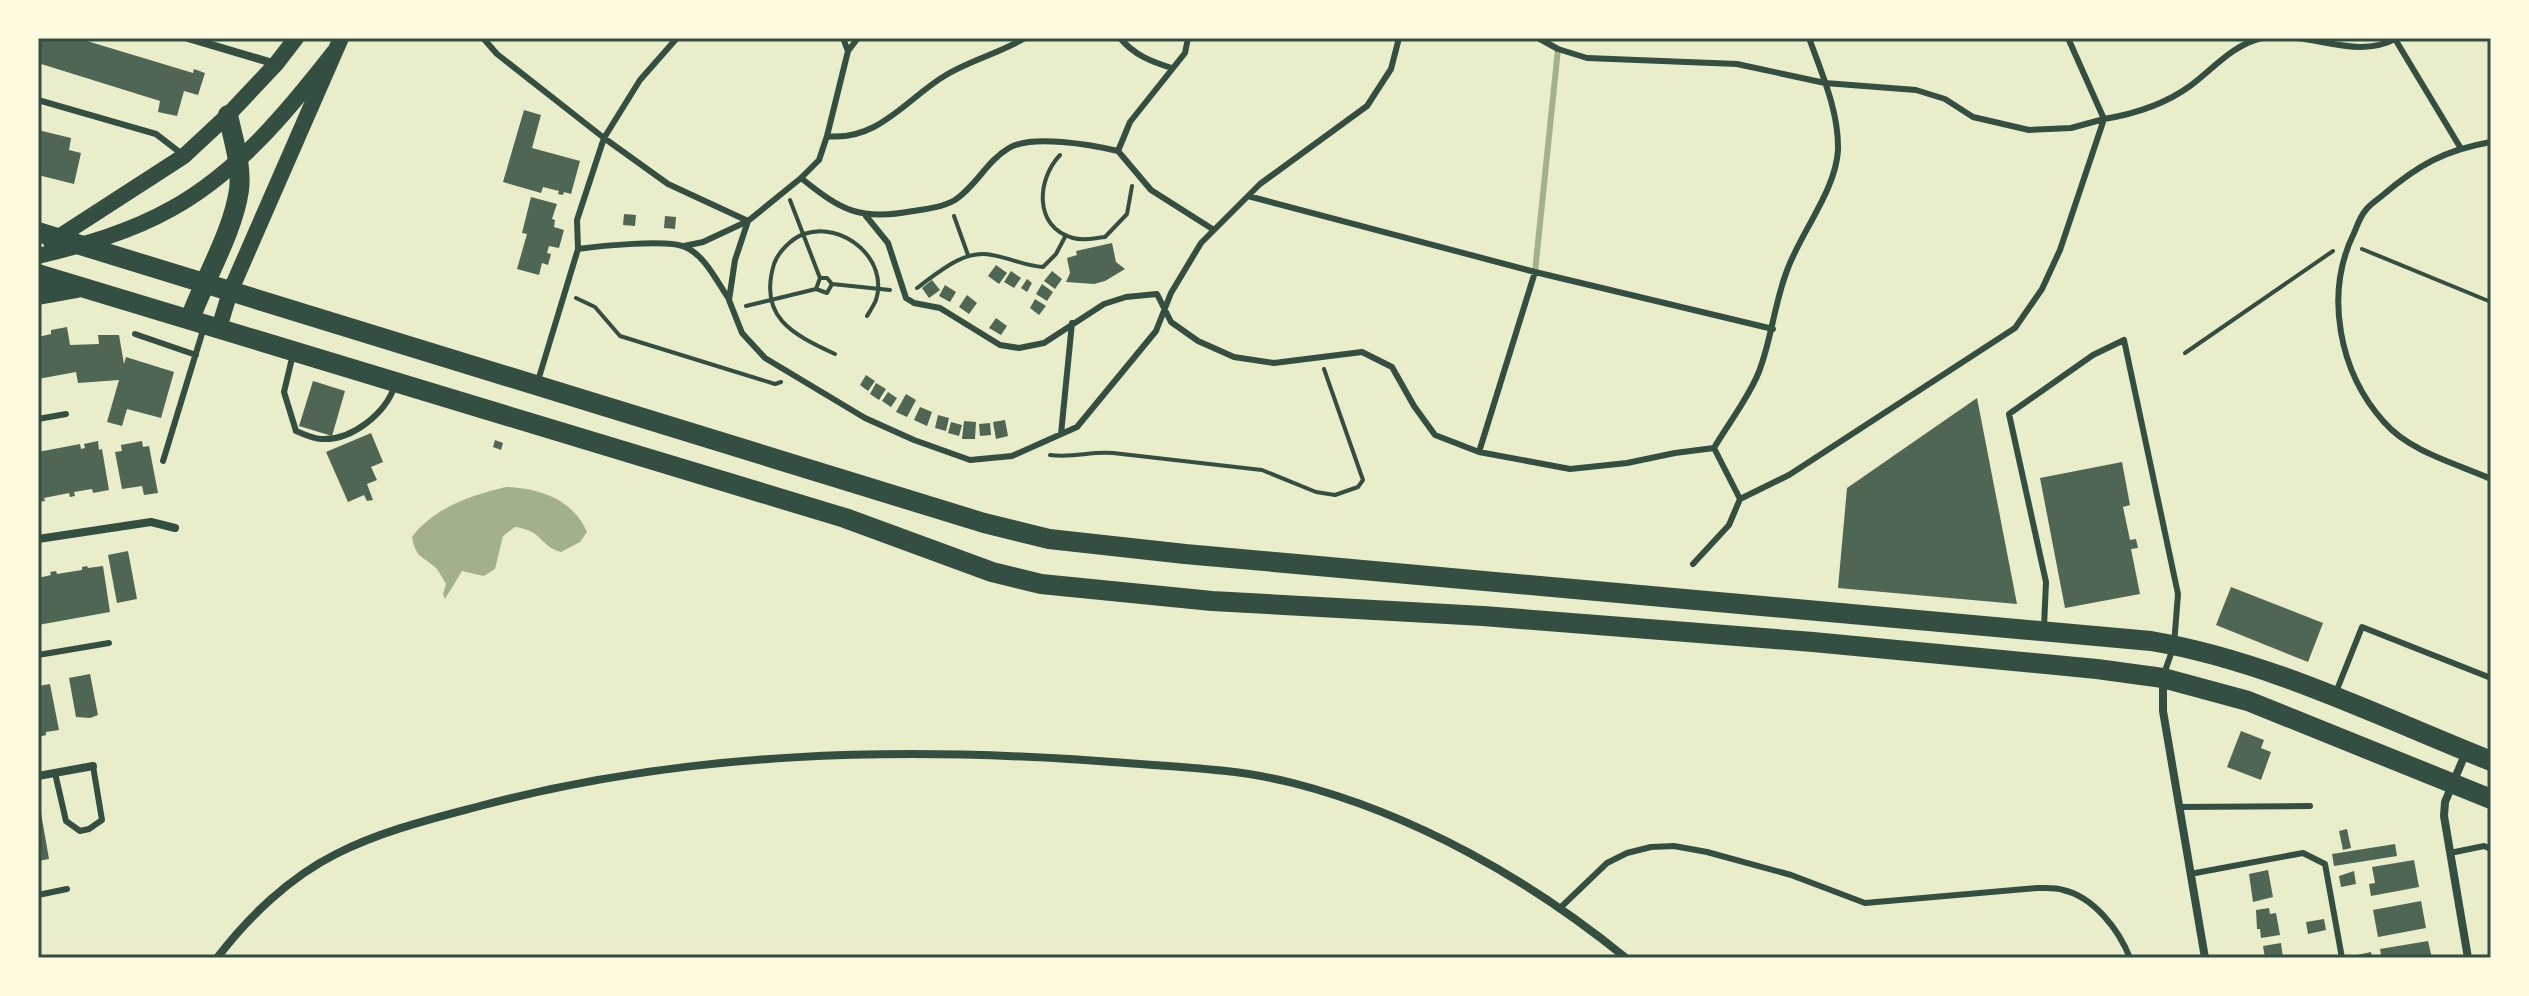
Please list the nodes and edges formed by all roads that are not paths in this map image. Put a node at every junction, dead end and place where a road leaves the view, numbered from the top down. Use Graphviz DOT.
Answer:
graph roads {
  1 [pos="188,38"];
  2 [pos="296,38"];
  3 [pos="483,38"];
  4 [pos="677,38"];
  5 [pos="843,38"];
  6 [pos="858,38"];
  7 [pos="1025,38"];
  8 [pos="1120,38"];
  9 [pos="1188,38"];
  10 [pos="1399,38"];
  11 [pos="1538,38"];
  12 [pos="1809,38"];
  13 [pos="2068,38"];
  14 [pos="2262,38"];
  15 [pos="2297,38"];
  16 [pos="2251,39"];
  17 [pos="2396,39"];
  18 [pos="338,45"];
  19 [pos="848,51"];
  20 [pos="276,64"];
  21 [pos="1172,68"];
  22 [pos="1825,83"];
  23 [pos="38,100"];
  24 [pos="228,115"];
  25 [pos="2104,119"];
  26 [pos="827,136"];
  27 [pos="604,138"];
  28 [pos="2491,142"];
  29 [pos="2460,147"];
  30 [pos="1118,151"];
  31 [pos="184,156"];
  32 [pos="238,160"];
  33 [pos="801,178"];
  34 [pos="1248,196"];
  35 [pos="866,216"];
  36 [pos="748,221"];
  37 [pos="1214,230"];
  38 [pos="38,232"];
  39 [pos="59,238"];
  40 [pos="80,245"];
  41 [pos="684,246"];
  42 [pos="38,249"];
  43 [pos="578,249"];
  44 [pos="38,256"];
  45 [pos="1535,272"];
  46 [pos="38,274"];
  47 [pos="203,284"];
  48 [pos="81,287"];
  49 [pos="230,292"];
  50 [pos="38,295"];
  51 [pos="730,304"];
  52 [pos="1165,309"];
  53 [pos="205,323"];
  54 [pos="1072,323"];
  55 [pos="1773,329"];
  56 [pos="135,334"];
  57 [pos="294,350"];
  58 [pos="196,355"];
  59 [pos="495,374"];
  60 [pos="396,382"];
  61 [pos="536,387"];
  62 [pos="586,402"];
  63 [pos="484,409"];
  64 [pos="66,414"];
  65 [pos="38,419"];
  66 [pos="1061,434"];
  67 [pos="574,436"];
  68 [pos="1714,448"];
  69 [pos="1479,452"];
  70 [pos="163,461"];
  71 [pos="2491,479"];
  72 [pos="1740,499"];
  73 [pos="175,528"];
  74 [pos="38,539"];
  75 [pos="1693,564"];
  76 [pos="1815,609"];
  77 [pos="2044,629"];
  78 [pos="1813,642"];
  79 [pos="109,643"];
  80 [pos="2174,645"];
  81 [pos="38,655"];
  82 [pos="2163,678"];
  83 [pos="2491,678"];
  84 [pos="2334,697"];
  85 [pos="2466,751"];
  86 [pos="2491,761"];
  87 [pos="93,766"];
  88 [pos="55,773"];
  89 [pos="38,776"];
  90 [pos="2452,783"];
  91 [pos="2491,799"];
  92 [pos="2310,806"];
  93 [pos="2179,807"];
  94 [pos="2491,849"];
  95 [pos="2450,853"];
  96 [pos="2190,874"];
  97 [pos="67,889"];
  98 [pos="38,895"];
  99 [pos="1559,909"];
  100 [pos="217,958"];
  101 [pos="1626,958"];
  102 [pos="2130,958"];
  103 [pos="2205,958"];
  104 [pos="2342,958"];
  105 [pos="2468,958"];
  1 -- 20 [label="street"];
  2 -- 20 [label="main road"];
  3 -- 27 [label="lane"];
  4 -- 27 [label="lane"];
  5 -- 19 [label="lane"];
  6 -- 19 [label="lane"];
  7 -- 26 [label="lane"];
  8 -- 21 [label="lane"];
  9 -- 21 [label="lane"];
  10 -- 34 [label="lane"];
  11 -- 22 [label="lane"];
  12 -- 22 [label="lane"];
  13 -- 25 [label="lane"];
  14 -- 16 [label="lane"];
  15 -- 17 [label="lane"];
  16 -- 25 [label="lane"];
  17 -- 29 [label="lane"];
  18 -- 32 [label="main road"];
  18 -- 49 [label="main road"];
  19 -- 26 [label="lane"];
  20 -- 24 [label="main road"];
  21 -- 30 [label="lane"];
  22 -- 25 [label="lane"];
  22 -- 55 [label="lane"];
  23 -- 31 [label="lane"];
  24 -- 31 [label="main road"];
  24 -- 32 [label="main road"];
  25 -- 72 [label="lane"];
  26 -- 33 [label="lane"];
  27 -- 36 [label="lane"];
  27 -- 43 [label="lane"];
  28 -- 29 [label="lane"];
  29 -- 71 [label="lane"];
  30 -- 35 [label="lane"];
  30 -- 37 [label="lane"];
  31 -- 39 [label="main road"];
  32 -- 40 [label="main road"];
  32 -- 47 [label="main road"];
  33 -- 35 [label="lane"];
  33 -- 36 [label="lane"];
  34 -- 37 [label="lane"];
  34 -- 45 [label="lane"];
  35 -- 54 [label="lane"];
  36 -- 41 [label="lane"];
  36 -- 51 [label="lane"];
  37 -- 52 [label="lane"];
  38 -- 39 [label="main road"];
  39 -- 40 [label="main road"];
  39 -- 42 [label="main road"];
  40 -- 44 [label="main road"];
  40 -- 47 [label="main road"];
  41 -- 43 [label="lane"];
  41 -- 51 [label="lane"];
  43 -- 61 [label="lane"];
  45 -- 55 [label="lane"];
  45 -- 69 [label="lane"];
  46 -- 48 [label="main road"];
  47 -- 49 [label="main road"];
  47 -- 53 [label="main road"];
  48 -- 50 [label="main road"];
  48 -- 53 [label="main road"];
  49 -- 53 [label="main road"];
  49 -- 59 [label="main road"];
  51 -- 66 [label="lane"];
  52 -- 54 [label="lane"];
  52 -- 66 [label="lane"];
  52 -- 69 [label="lane"];
  53 -- 57 [label="main road"];
  53 -- 58 [label="lane"];
  54 -- 66 [label="lane"];
  55 -- 68 [label="lane"];
  56 -- 58 [label="lane"];
  57 -- 60 [label="main road"];
  57 -- 60 [label="lane"];
  58 -- 70 [label="lane"];
  59 -- 61 [label="main road"];
  59 -- 63 [label="main road"];
  60 -- 63 [label="main road"];
  61 -- 62 [label="main road"];
  62 -- 67 [label="main road"];
  62 -- 76 [label="main road"];
  63 -- 67 [label="main road"];
  64 -- 65 [label="lane"];
  67 -- 78 [label="main road"];
  68 -- 69 [label="lane"];
  68 -- 72 [label="lane"];
  72 -- 75 [label="lane"];
  73 -- 74 [label="street"];
  76 -- 77 [label="main road"];
  76 -- 78 [label="main road"];
  77 -- 80 [label="main road"];
  77 -- 80 [label="lane"];
  78 -- 82 [label="main road"];
  79 -- 81 [label="lane"];
  80 -- 82 [label="lane"];
  80 -- 84 [label="main road"];
  82 -- 90 [label="main road"];
  82 -- 93 [label="street"];
  83 -- 84 [label="lane"];
  84 -- 85 [label="main road"];
  85 -- 86 [label="main road"];
  85 -- 90 [label="street"];
  87 -- 88 [label="street"];
  87 -- 88 [label="lane"];
  88 -- 89 [label="street"];
  90 -- 91 [label="main road"];
  90 -- 95 [label="street"];
  92 -- 93 [label="lane"];
  93 -- 96 [label="street"];
  94 -- 95 [label="lane"];
  95 -- 105 [label="street"];
  96 -- 103 [label="street"];
  96 -- 104 [label="lane"];
  97 -- 98 [label="lane"];
  99 -- 100 [label="street"];
  99 -- 101 [label="street"];
  99 -- 102 [label="lane"];
}
